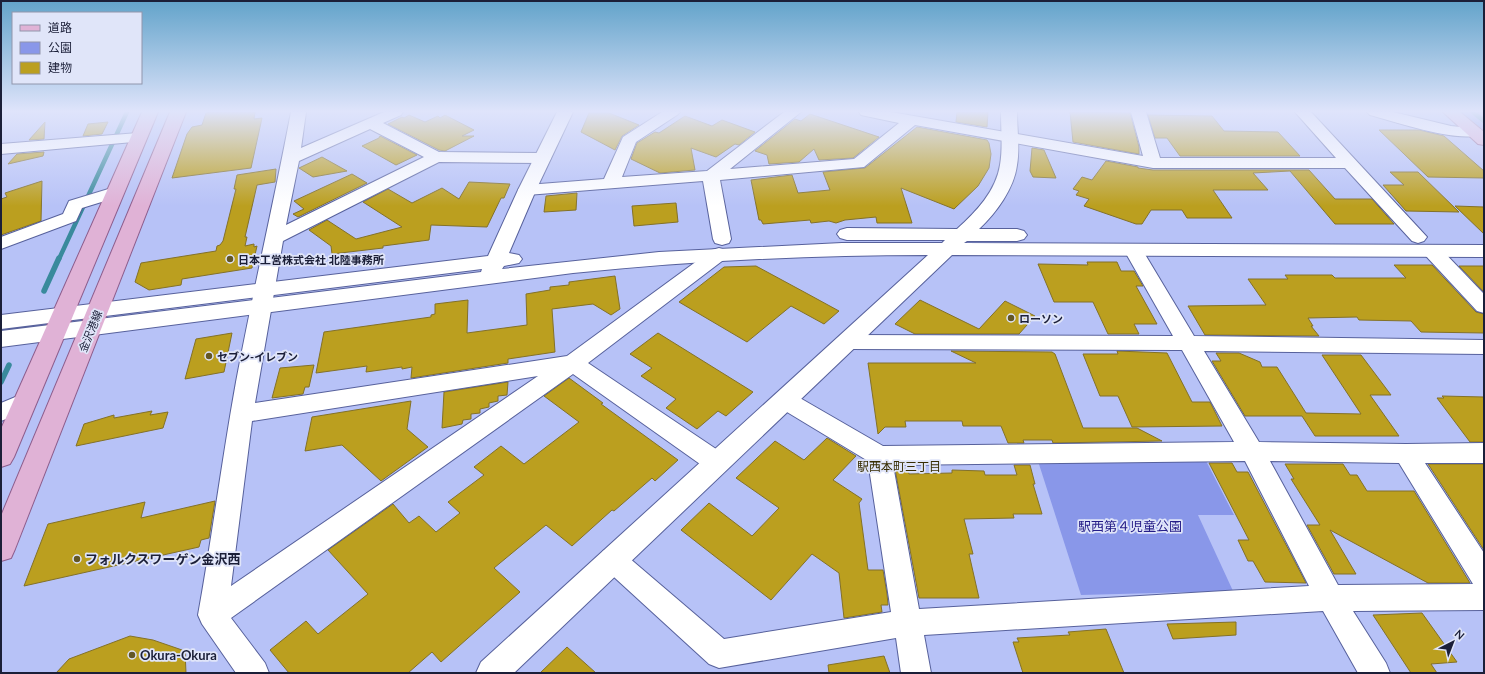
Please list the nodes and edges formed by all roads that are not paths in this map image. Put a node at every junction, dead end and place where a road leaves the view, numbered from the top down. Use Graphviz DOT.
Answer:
graph roads {
  1 [pos="76,143"];
  2 [pos="122,143"];
  3 [pos="165,143"];
  4 [pos="293,143"];
  5 [pos="324,143"];
  6 [pos="410,143"];
  7 [pos="550,143"];
  8 [pos="628,143"];
  9 [pos="753,143"];
  10 [pos="883,143"];
  11 [pos="1009,143"];
  12 [pos="1040,143"];
  13 [pos="1148,143"];
  14 [pos="1331,143"];
  15 [pos="1,149"];
  16 [pos="436,157"];
  17 [pos="291,158"];
  18 [pos="543,158"];
  19 [pos="1153,163"];
  20 [pos="1349,163"];
  21 [pos="711,176"];
  22 [pos="611,182"];
  23 [pos="527,190"];
  24 [pos="115,192"];
  25 [pos="1484,237"];
  26 [pos="274,238"];
  27 [pos="954,242"];
  28 [pos="1,243"];
  29 [pos="1280,243"];
  30 [pos="1425,244"];
  31 [pos="721,247"];
  32 [pos="1132,250"];
  33 [pos="1484,251"];
  34 [pos="492,269"];
  35 [pos="263,298"];
  36 [pos="1484,306"];
  37 [pos="95,319"];
  38 [pos="1,322"];
  39 [pos="59,323"];
  40 [pos="1,339"];
  41 [pos="848,342"];
  42 [pos="1187,343"];
  43 [pos="1484,347"];
  44 [pos="573,363"];
  45 [pos="785,400"];
  46 [pos="25,402"];
  47 [pos="1,412"];
  48 [pos="242,414"];
  49 [pos="1252,450"];
  50 [pos="1484,453"];
  51 [pos="1406,454"];
  52 [pos="879,456"];
  53 [pos="1,457"];
  54 [pos="716,462"];
  55 [pos="1,549"];
  56 [pos="612,559"];
  57 [pos="1484,576"];
  58 [pos="1484,597"];
  59 [pos="1330,598"];
  60 [pos="212,615"];
  61 [pos="906,623"];
  62 [pos="254,673"];
  63 [pos="492,673"];
  64 [pos="916,673"];
  65 [pos="1375,673"];
  1 -- 15 [label="street"];
  2 -- 24 [label="main road"];
  3 -- 37 [label="main road, 金沢港線"];
  4 -- 17 [label="street"];
  5 -- 17 [label="street"];
  6 -- 16 [label="street"];
  7 -- 18 [label="street"];
  8 -- 22 [label="street"];
  9 -- 21 [label="street"];
  10 -- 21 [label="street"];
  11 -- 27 [label="street"];
  12 -- 19 [label="street"];
  13 -- 19 [label="street"];
  14 -- 20 [label="street"];
  16 -- 18 [label="street"];
  16 -- 26 [label="street"];
  17 -- 26 [label="street"];
  18 -- 23 [label="street"];
  19 -- 20 [label="street"];
  20 -- 30 [label="street"];
  21 -- 22 [label="street"];
  21 -- 31 [label="street"];
  22 -- 23 [label="street"];
  23 -- 34 [label="street"];
  24 -- 28 [label="street"];
  24 -- 39 [label="main road"];
  25 -- 30 [label="street"];
  26 -- 35 [label="street"];
  27 -- 29 [label="street"];
  27 -- 31 [label="street"];
  27 -- 32 [label="street"];
  27 -- 41 [label="street"];
  29 -- 30 [label="street"];
  29 -- 32 [label="street"];
  30 -- 33 [label="street"];
  30 -- 36 [label="street"];
  31 -- 34 [label="street"];
  31 -- 44 [label="street"];
  32 -- 42 [label="street"];
  34 -- 35 [label="street"];
  35 -- 37 [label="street"];
  35 -- 48 [label="street"];
  37 -- 39 [label="street"];
  37 -- 55 [label="main road, 金沢港線"];
  38 -- 39 [label="street"];
  39 -- 40 [label="street"];
  39 -- 46 [label="main road"];
  41 -- 42 [label="street"];
  41 -- 45 [label="street"];
  42 -- 43 [label="street"];
  42 -- 49 [label="street"];
  44 -- 48 [label="street"];
  44 -- 54 [label="street"];
  44 -- 60 [label="street"];
  45 -- 52 [label="street"];
  45 -- 54 [label="street"];
  46 -- 47 [label="street"];
  46 -- 53 [label="main road"];
  48 -- 60 [label="street"];
  49 -- 51 [label="street"];
  49 -- 52 [label="street"];
  49 -- 59 [label="street"];
  50 -- 51 [label="street"];
  51 -- 57 [label="street"];
  52 -- 61 [label="street"];
  54 -- 56 [label="street"];
  56 -- 61 [label="street"];
  56 -- 63 [label="street"];
  58 -- 59 [label="street"];
  59 -- 61 [label="street"];
  59 -- 65 [label="street"];
  60 -- 62 [label="street"];
  61 -- 64 [label="street"];
}
